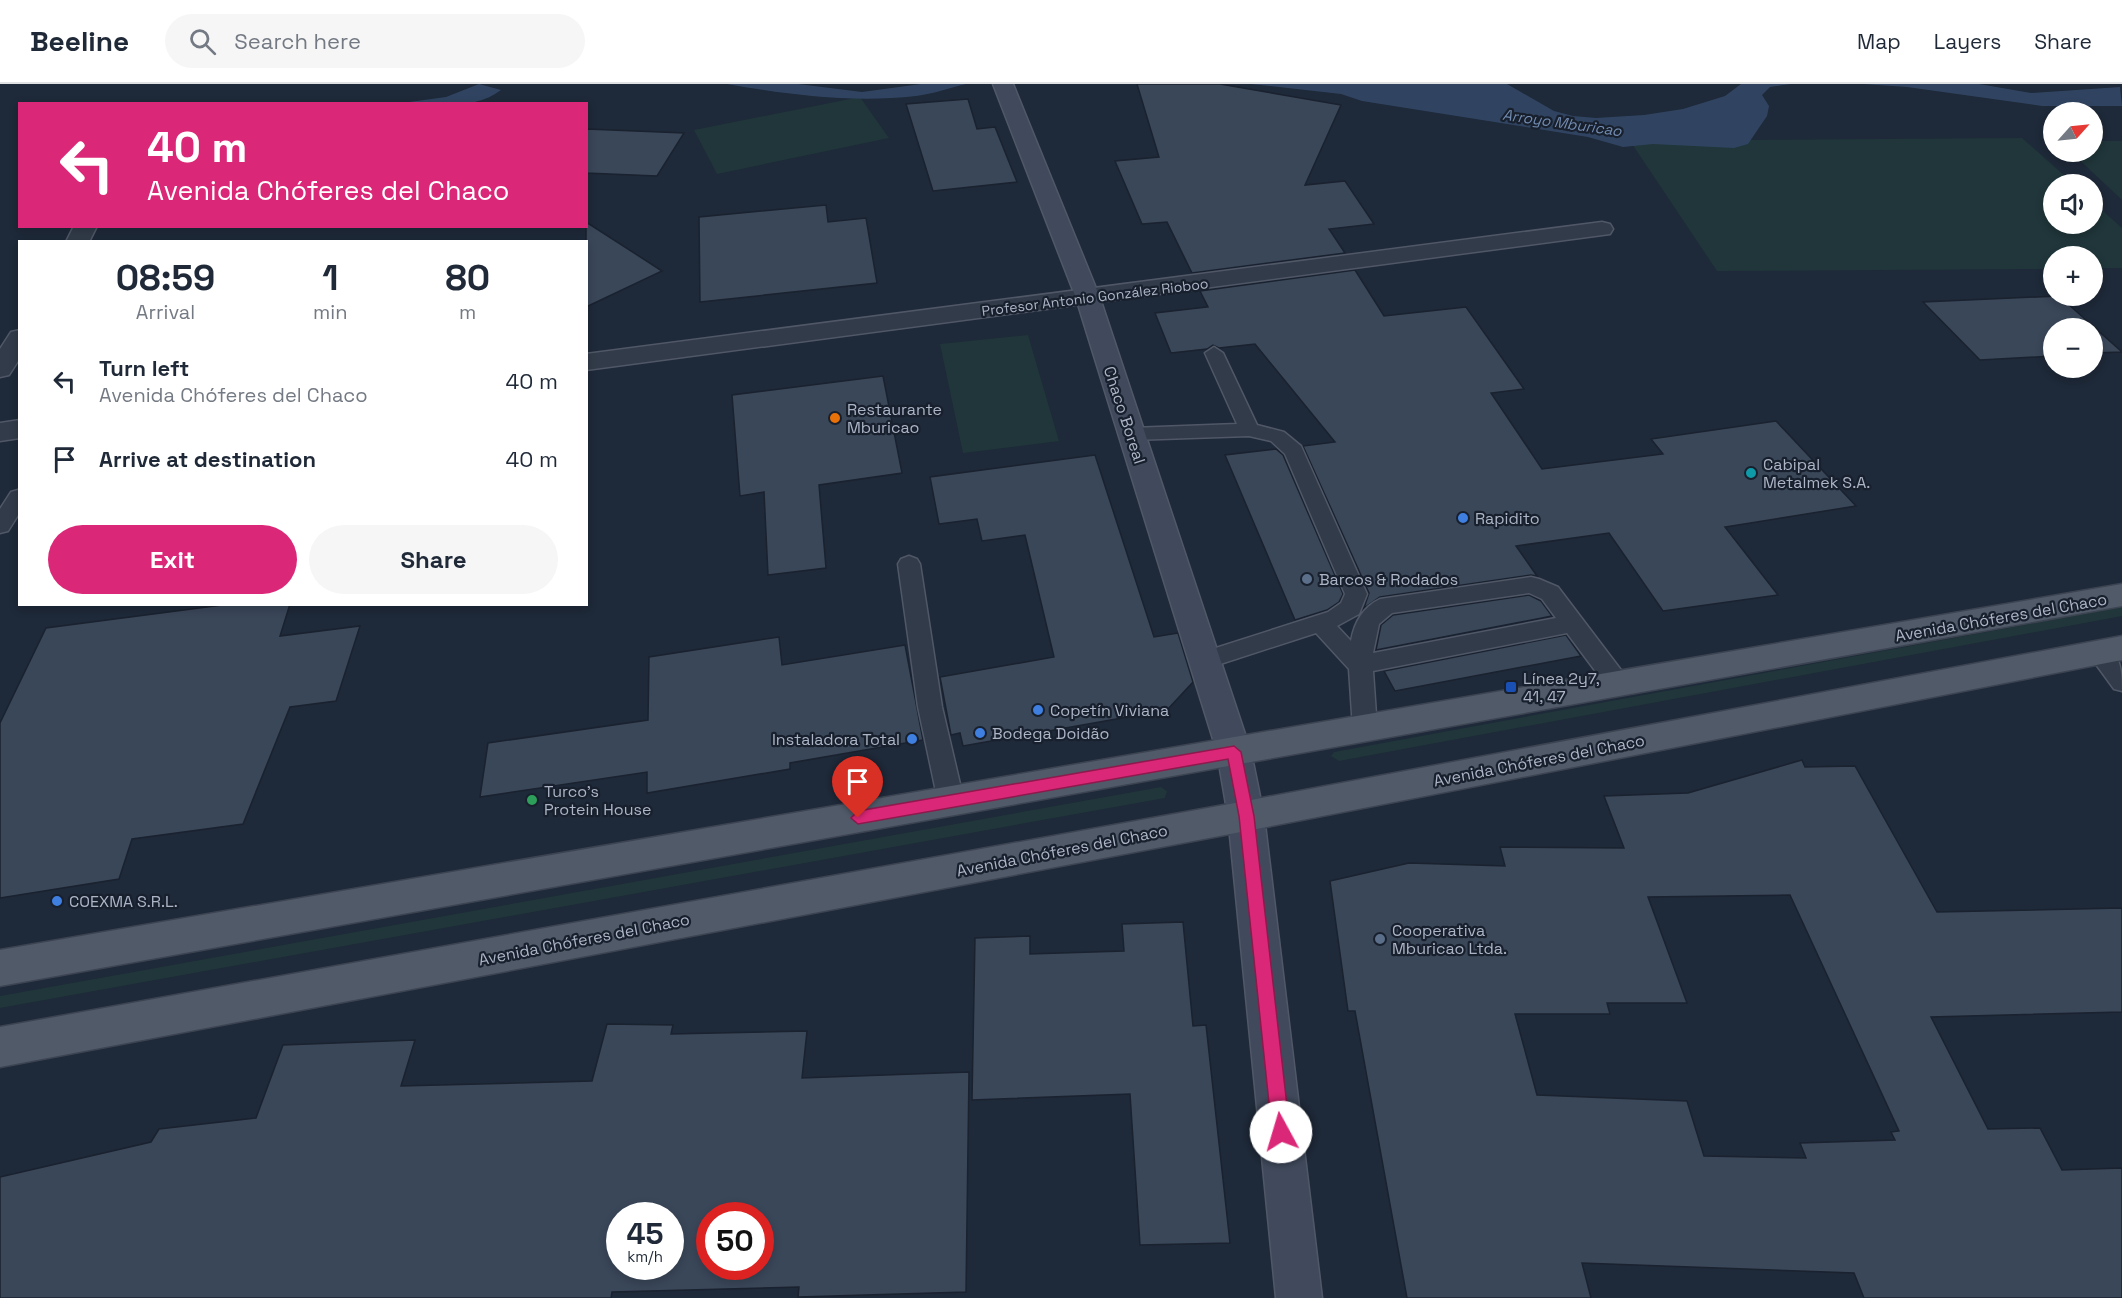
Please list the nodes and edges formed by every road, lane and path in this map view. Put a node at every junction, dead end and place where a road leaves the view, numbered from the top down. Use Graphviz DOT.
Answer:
graph roads {
  1 [pos="1006,90"];
  2 [pos="1602,229"];
  3 [pos="1088,298"];
  4 [pos="18,339"];
  5 [pos="1214,353"];
  6 [pos="588,362"];
  7 [pos="0,369"];
  8 [pos="18,429"];
  9 [pos="1249,430"];
  10 [pos="0,432"];
  11 [pos="1132,434"];
  12 [pos="18,496"];
  13 [pos="0,526"];
  14 [pos="909,564"];
  15 [pos="2122,595"];
  16 [pos="1321,623"];
  17 [pos="1573,623"];
  18 [pos="2110,650"];
  19 [pos="1205,660"];
  20 [pos="1359,665"];
  21 [pos="2122,682"];
  22 [pos="1619,685"];
  23 [pos="1365,729"];
  24 [pos="1234,752"];
  25 [pos="951,801"];
  26 [pos="1246,816"];
  27 [pos="0,969"];
  28 [pos="0,1047"];
  29 [pos="1299,1298"];
  1 -- 3 [label="main road, Chaco Boreal"];
  2 -- 3 [label="street, Profesor Antonio González Rioboo"];
  3 -- 6 [label="street, Profesor Antonio González Rioboo"];
  3 -- 11 [label="main road, Chaco Boreal"];
  4 -- 7 [label="street"];
  5 -- 9 [label="lane"];
  8 -- 10 [label="street"];
  9 -- 11 [label="lane"];
  9 -- 16 [label="lane"];
  11 -- 19 [label="main road, Chaco Boreal"];
  12 -- 13 [label="lane"];
  14 -- 25 [label="lane"];
  15 -- 22 [label="main road, Avenida Chóferes del Chaco"];
  16 -- 19 [label="lane"];
  16 -- 20 [label="lane"];
  17 -- 20 [label="lane"];
  17 -- 20 [label="lane"];
  17 -- 22 [label="lane"];
  18 -- 21 [label="lane"];
  18 -- 26 [label="main road, Avenida Chóferes del Chaco"];
  19 -- 24 [label="main road, Chaco Boreal"];
  20 -- 23 [label="lane"];
  22 -- 23 [label="main road, Avenida Chóferes del Chaco"];
  23 -- 24 [label="main road, Avenida Chóferes del Chaco"];
  24 -- 25 [label="main road, Avenida Chóferes del Chaco"];
  24 -- 26 [label="main road, Chaco Boreal"];
  25 -- 27 [label="main road, Avenida Chóferes del Chaco"];
  26 -- 28 [label="main road, Avenida Chóferes del Chaco"];
  26 -- 29 [label="main road, Chaco Boreal"];
}
